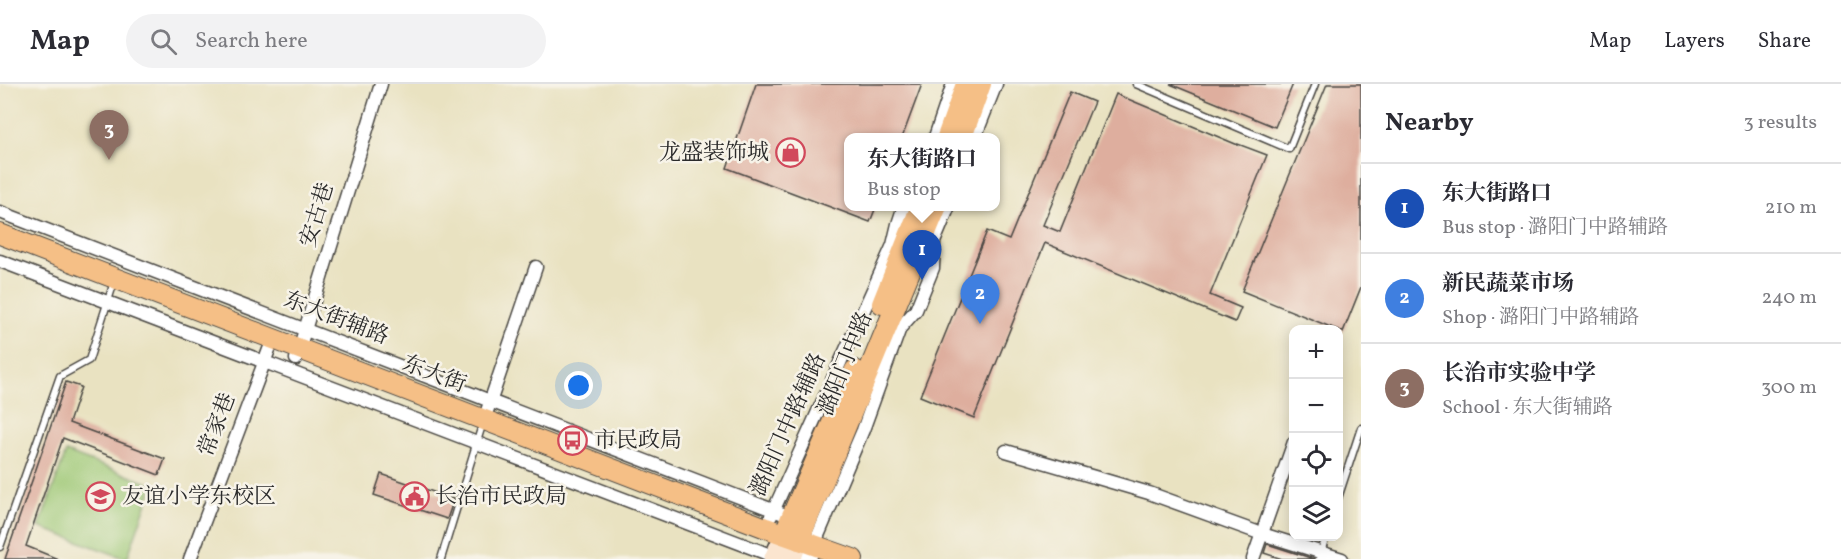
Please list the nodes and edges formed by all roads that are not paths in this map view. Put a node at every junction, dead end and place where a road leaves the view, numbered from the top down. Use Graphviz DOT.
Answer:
graph roads {
  1 [pos="381,84"];
  2 [pos="953,84"];
  3 [pos="966,84"];
  4 [pos="981,84"];
  5 [pos="996,84"];
  6 [pos="1136,84"];
  7 [pos="1315,84"];
  8 [pos="937,133"];
  9 [pos="948,133"];
  10 [pos="964,133"];
  11 [pos="977,133"];
  12 [pos="903,211"];
  13 [pos="919,211"];
  14 [pos="935,211"];
  15 [pos="947,211"];
  16 [pos="0,212"];
  17 [pos="0,234"];
  18 [pos="0,245"];
  19 [pos="0,261"];
  20 [pos="536,267"];
  21 [pos="112,290"];
  22 [pos="305,329"];
  23 [pos="269,350"];
  24 [pos="297,354"];
  25 [pos="491,400"];
  26 [pos="1361,428"];
  27 [pos="480,431"];
  28 [pos="1006,451"];
  29 [pos="1289,454"];
  30 [pos="1342,487"];
  31 [pos="1262,534"];
  32 [pos="1325,541"];
  33 [pos="791,544"];
  34 [pos="0,547"];
  35 [pos="1320,556"];
  36 [pos="190,559"];
  37 [pos="441,559"];
  38 [pos="853,559"];
  39 [pos="1253,559"];
  40 [pos="1342,559"];
  1 -- 22 [label="street, 安古巷"];
  2 -- 8 [label="street"];
  3 -- 9 [label="main road"];
  4 -- 10 [label="main road"];
  5 -- 11 [label="street"];
  6 -- 7 [label="lane"];
  12 -- 33 [label="street, 潞阳门中路辅路"];
  13 -- 33 [label="main road, 潞阳门中路"];
  14 -- 33 [label="main road, 潞阳门中路"];
  15 -- 33 [label="street"];
  16 -- 22 [label="street, 东大街辅路"];
  17 -- 21 [label="main road, 东大街"];
  18 -- 21 [label="main road, 东大街"];
  19 -- 21 [label="street"];
  20 -- 25 [label="street"];
  21 -- 23 [label="main road, 东大街"];
  21 -- 34 [label="lane"];
  22 -- 24 [label="street, 安古巷"];
  22 -- 25 [label="street, 东大街辅路"];
  23 -- 24 [label="main road, 东大街"];
  23 -- 27 [label="street"];
  23 -- 36 [label="street, 常家巷"];
  24 -- 27 [label="main road, 东大街"];
  25 -- 27 [label="street"];
  25 -- 33 [label="street, 东大街辅路"];
  26 -- 30 [label="lane"];
  27 -- 33 [label="main road, 东大街"];
  27 -- 33 [label="street"];
  27 -- 37 [label="lane"];
  28 -- 31 [label="street"];
  29 -- 31 [label="street"];
  31 -- 35 [label="street"];
  31 -- 39 [label="street"];
  32 -- 35 [label="lane"];
  33 -- 38 [label="main road, 东大街"];
  35 -- 40 [label="street"];
}
